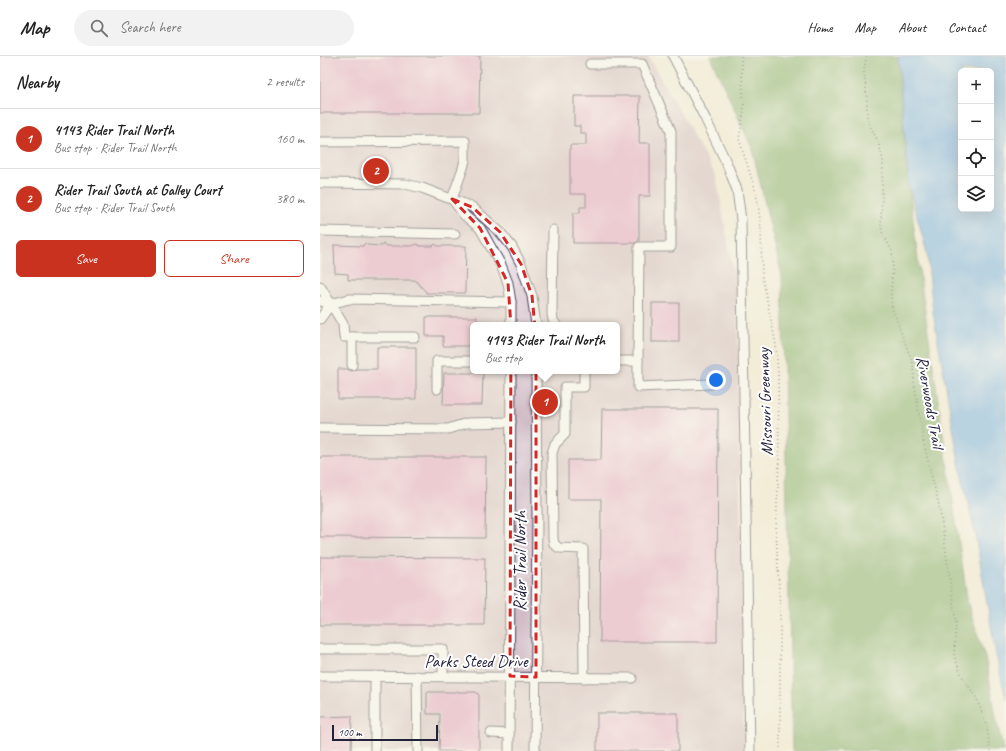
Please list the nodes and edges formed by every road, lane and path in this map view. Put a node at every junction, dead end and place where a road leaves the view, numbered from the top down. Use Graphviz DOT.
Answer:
graph roads {
  1 [pos="673,56"];
  2 [pos="741,56"];
  3 [pos="866,56"];
  4 [pos="590,64"];
  5 [pos="320,142"];
  6 [pos="320,183"];
  7 [pos="452,199"];
  8 [pos="463,208"];
  9 [pos="553,230"];
  10 [pos="320,231"];
  11 [pos="455,234"];
  12 [pos="320,286"];
  13 [pos="320,301"];
  14 [pos="511,302"];
  15 [pos="332,304"];
  16 [pos="320,320"];
  17 [pos="511,322"];
  18 [pos="536,322"];
  19 [pos="554,322"];
  20 [pos="352,337"];
  21 [pos="415,337"];
  22 [pos="470,361"];
  23 [pos="620,361"];
  24 [pos="638,361"];
  25 [pos="352,365"];
  26 [pos="511,374"];
  27 [pos="536,374"];
  28 [pos="584,374"];
  29 [pos="711,384"];
  30 [pos="437,389"];
  31 [pos="511,422"];
  32 [pos="320,428"];
  33 [pos="536,520"];
  34 [pos="552,520"];
  35 [pos="320,649"];
  36 [pos="320,676"];
  37 [pos="375,676"];
  38 [pos="416,676"];
  39 [pos="443,676"];
  40 [pos="510,676"];
  41 [pos="536,677"];
  42 [pos="584,678"];
  43 [pos="632,678"];
  44 [pos="491,733"];
  45 [pos="509,734"];
  46 [pos="375,751"];
  47 [pos="418,751"];
  48 [pos="509,751"];
  49 [pos="535,751"];
  50 [pos="750,751"];
  51 [pos="780,751"];
  52 [pos="990,751"];
  1 -- 50 [label="street"];
  2 -- 51 [label="path, Missouri Greenway"];
  3 -- 52 [label="path, Riverwoods Trail"];
  4 -- 24 [label="street"];
  5 -- 7 [label="street"];
  6 -- 7 [label="street"];
  7 -- 8 [label="street"];
  8 -- 14 [label="street"];
  8 -- 18 [label="street"];
  9 -- 19 [label="street"];
  10 -- 11 [label="street"];
  12 -- 15 [label="street"];
  13 -- 15 [label="street"];
  14 -- 15 [label="street"];
  14 -- 17 [label="street"];
  15 -- 16 [label="street"];
  15 -- 20 [label="street"];
  20 -- 21 [label="street"];
  20 -- 25 [label="street"];
  22 -- 30 [label="street"];
  23 -- 24 [label="street"];
  24 -- 29 [label="street"];
  26 -- 31 [label="street, Rider Trail North"];
  27 -- 33 [label="street, Rider Trail North"];
  28 -- 34 [label="street"];
  31 -- 32 [label="street"];
  31 -- 40 [label="street, Rider Trail North"];
  33 -- 34 [label="street"];
  33 -- 41 [label="street, Rider Trail North"];
  34 -- 42 [label="street"];
  35 -- 39 [label="street"];
  36 -- 37 [label="street, Parks Steed Drive"];
  37 -- 38 [label="street, Parks Steed Drive"];
  37 -- 46 [label="street"];
  38 -- 39 [label="street, Parks Steed Drive"];
  38 -- 47 [label="street"];
  39 -- 40 [label="street, Parks Steed Drive"];
  40 -- 41 [label="street, Parks Steed Drive"];
  40 -- 45 [label="street, Rider Trail North"];
  41 -- 42 [label="street, Parks Steed Drive"];
  41 -- 49 [label="street, Rider Trail North"];
  42 -- 43 [label="street, Parks Steed Drive"];
  44 -- 45 [label="street"];
  45 -- 48 [label="street, Rider Trail North"];
}
